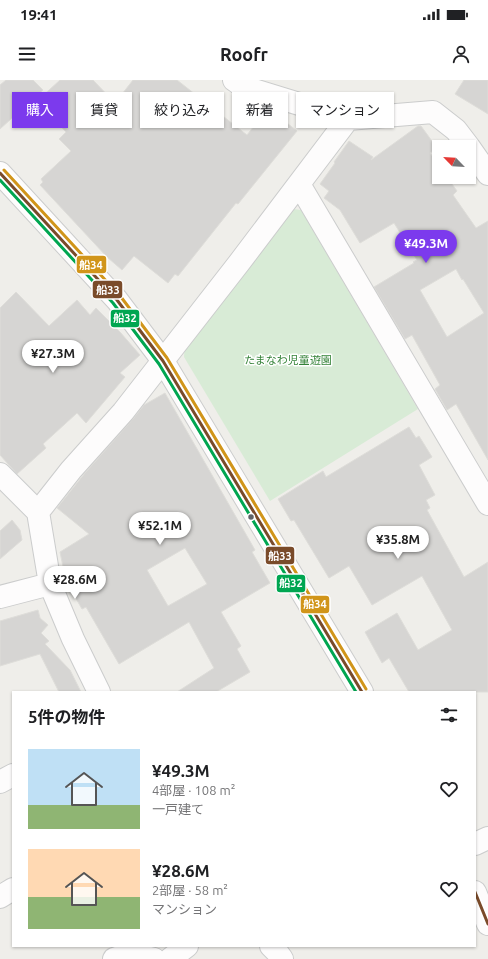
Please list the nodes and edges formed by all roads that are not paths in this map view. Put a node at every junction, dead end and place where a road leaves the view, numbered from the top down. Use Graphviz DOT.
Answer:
graph roads {
  1 [pos="234,80"];
  2 [pos="296,103"];
  3 [pos="394,115"];
  4 [pos="341,128"];
  5 [pos="464,140"];
  6 [pos="476,157"];
  7 [pos="0,173"];
  8 [pos="488,174"];
  9 [pos="299,184"];
  10 [pos="162,360"];
  11 [pos="0,474"];
  12 [pos="488,504"];
  13 [pos="38,512"];
  14 [pos="50,584"];
  15 [pos="0,597"];
  16 [pos="99,691"];
  17 [pos="361,691"];
  18 [pos="12,776"];
  19 [pos="0,782"];
  20 [pos="488,838"];
  21 [pos="476,844"];
  22 [pos="12,890"];
  23 [pos="476,894"];
  24 [pos="0,897"];
  25 [pos="488,924"];
  26 [pos="187,947"];
  27 [pos="114,959"];
  28 [pos="154,959"];
  29 [pos="170,959"];
  1 -- 2 [label="street"];
  3 -- 5 [label="street"];
  4 -- 9 [label="street"];
  6 -- 8 [label="street"];
  7 -- 10 [label="street"];
  9 -- 10 [label="street"];
  9 -- 12 [label="street"];
  10 -- 13 [label="street"];
  10 -- 17 [label="street"];
  11 -- 13 [label="street"];
  13 -- 14 [label="street"];
  14 -- 15 [label="street"];
  14 -- 16 [label="street"];
  18 -- 19 [label="street"];
  20 -- 21 [label="street"];
  22 -- 24 [label="street"];
  23 -- 25 [label="street"];
  26 -- 29 [label="street"];
  27 -- 28 [label="street"];
}
